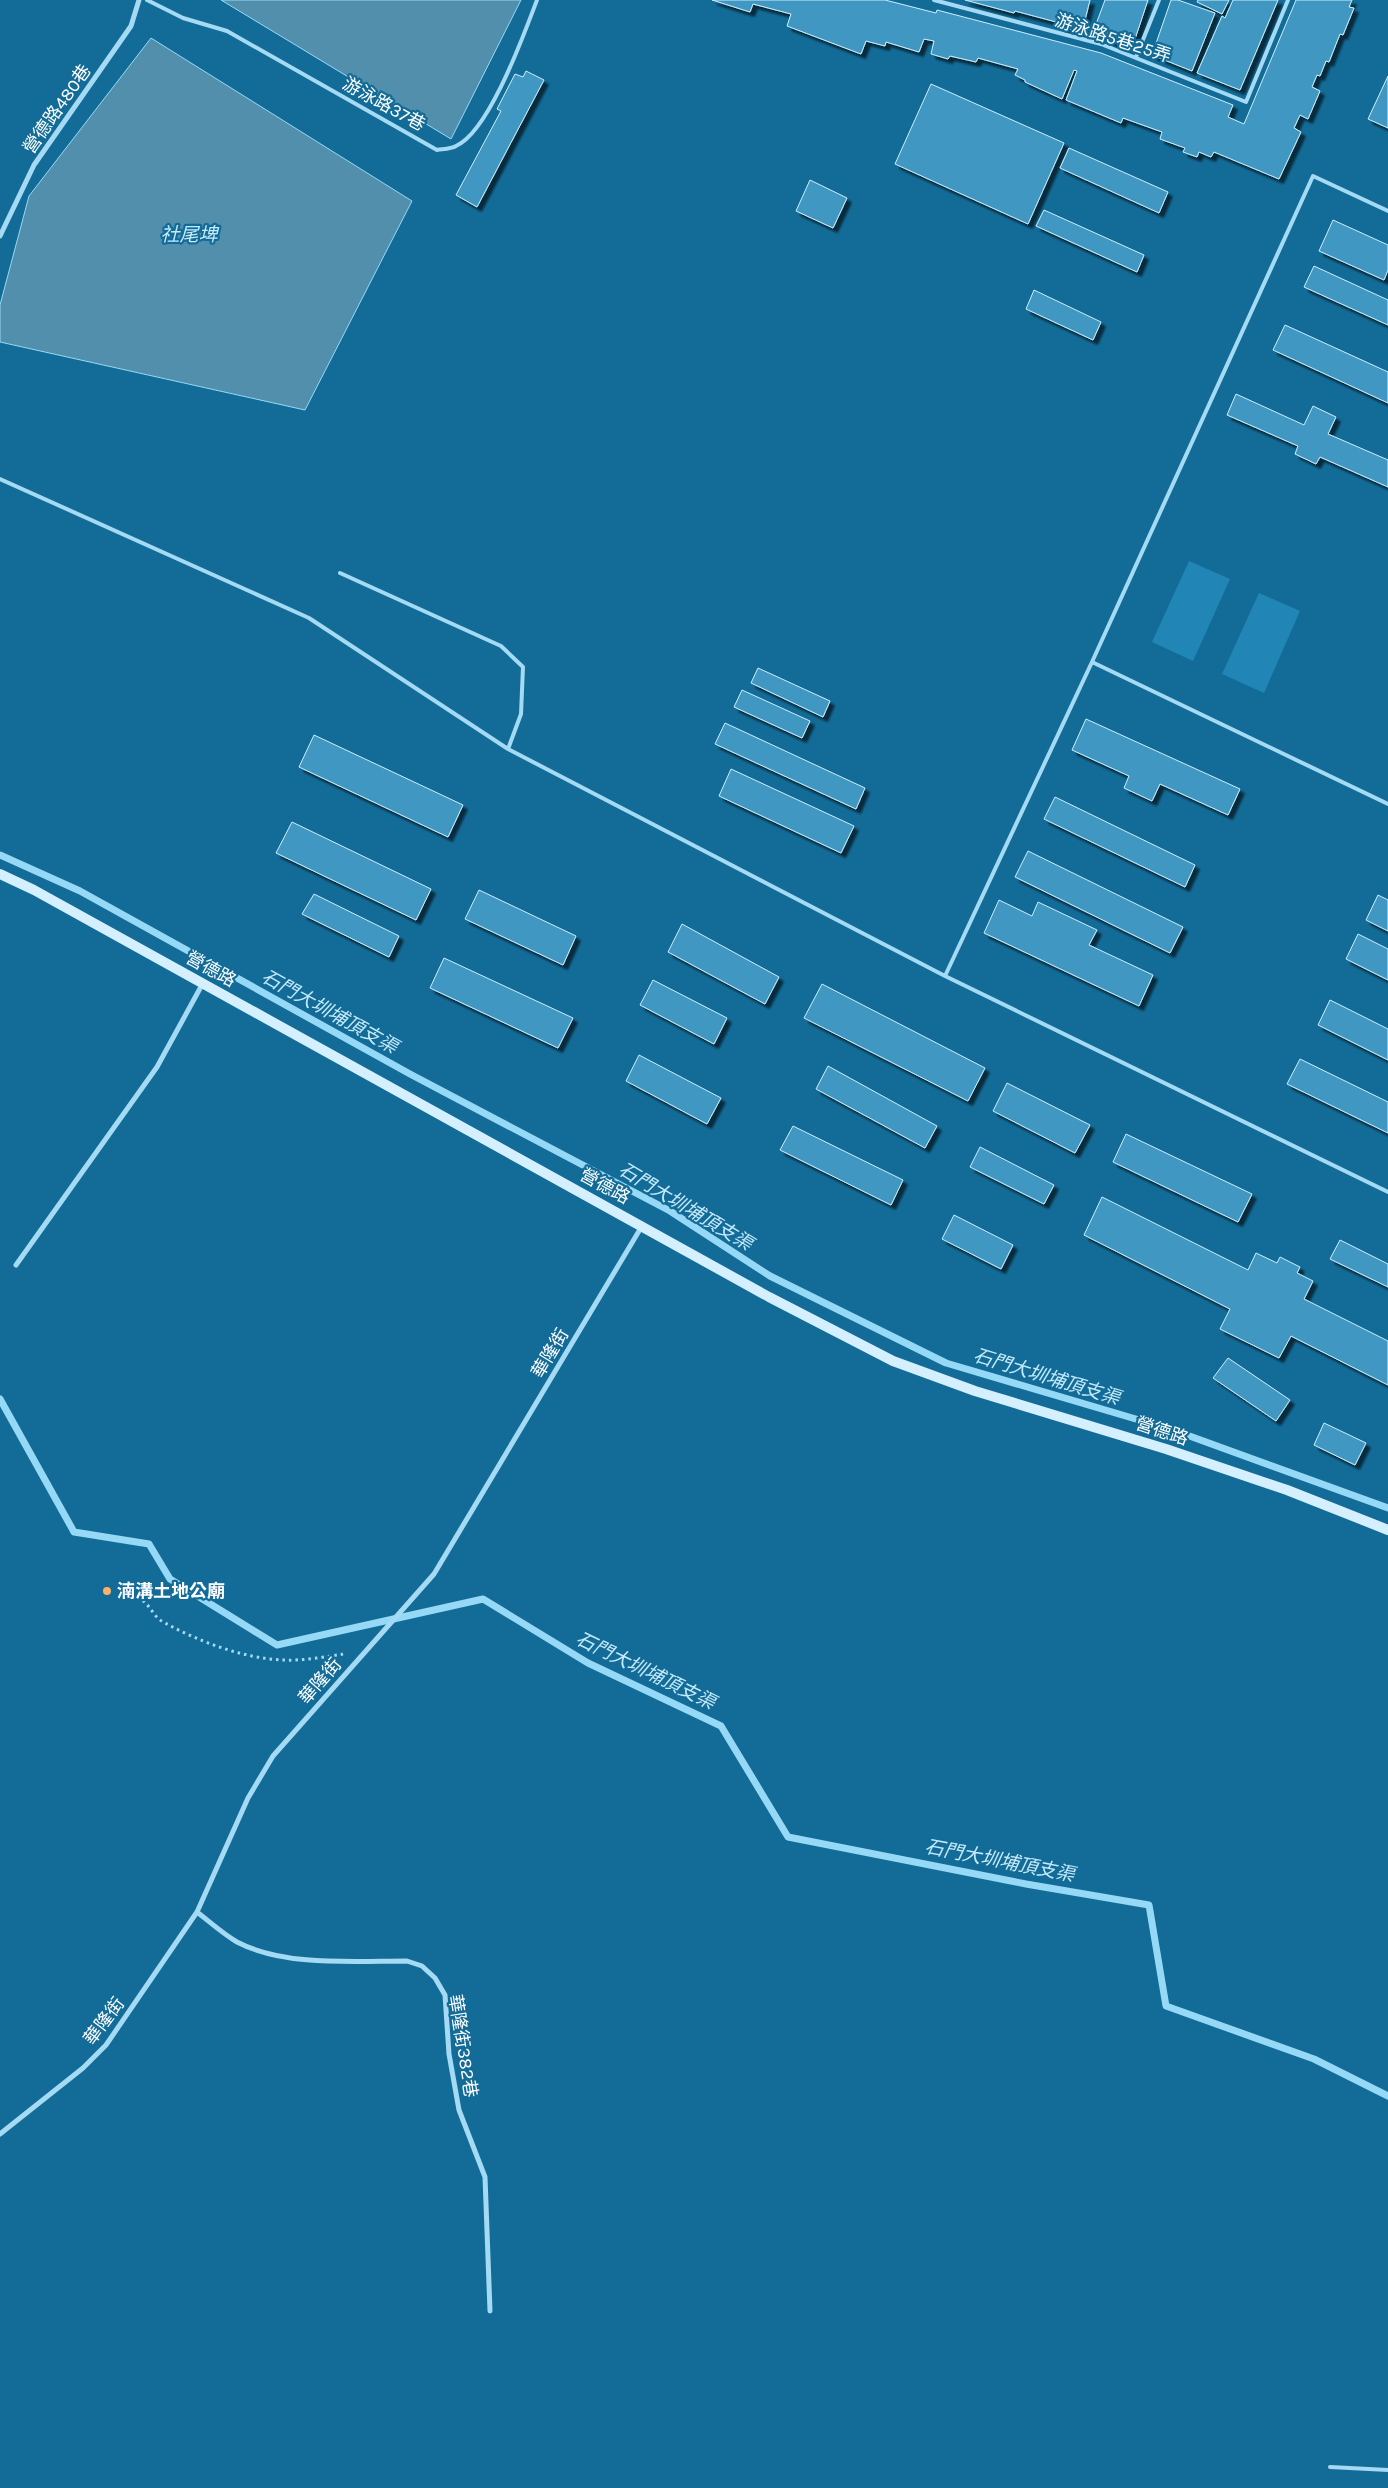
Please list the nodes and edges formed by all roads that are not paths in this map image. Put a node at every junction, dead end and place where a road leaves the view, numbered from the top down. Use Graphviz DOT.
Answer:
graph roads {
  1 [pos="139,0"];
  2 [pos="147,0"];
  3 [pos="537,0"];
  4 [pos="934,0"];
  5 [pos="1159,0"];
  6 [pos="1288,0"];
  7 [pos="940,1"];
  8 [pos="1136,57"];
  9 [pos="1388,211"];
  10 [pos="0,236"];
  11 [pos="0,479"];
  12 [pos="340,573"];
  13 [pos="1092,662"];
  14 [pos="508,749"];
  15 [pos="1388,804"];
  16 [pos="0,874"];
  17 [pos="945,976"];
  18 [pos="203,983"];
  19 [pos="1388,1192"];
  20 [pos="642,1226"];
  21 [pos="16,1265"];
  22 [pos="1388,1530"];
  23 [pos="197,1912"];
  24 [pos="0,2134"];
  25 [pos="490,2311"];
  26 [pos="1330,2467"];
  27 [pos="1388,2470"];
  1 -- 10 [label="street, 營德路480巷"];
  2 -- 3 [label="lane, 游泳路37巷"];
  4 -- 7 [label="lane, 游泳路5巷25弄"];
  5 -- 8 [label="lane"];
  6 -- 8 [label="lane, 游泳路5巷25弄"];
  7 -- 8 [label="lane, 游泳路5巷25弄"];
  9 -- 13 [label="lane"];
  11 -- 14 [label="lane"];
  12 -- 14 [label="lane"];
  13 -- 15 [label="lane"];
  13 -- 17 [label="lane"];
  14 -- 17 [label="lane"];
  16 -- 18 [label="street, 營德路"];
  17 -- 19 [label="lane"];
  18 -- 20 [label="street, 營德路"];
  18 -- 21 [label="street"];
  20 -- 22 [label="street, 營德路"];
  20 -- 23 [label="street, 華隆街"];
  23 -- 24 [label="street, 華隆街"];
  23 -- 25 [label="street, 華隆街382巷"];
  26 -- 27 [label="lane"];
}
